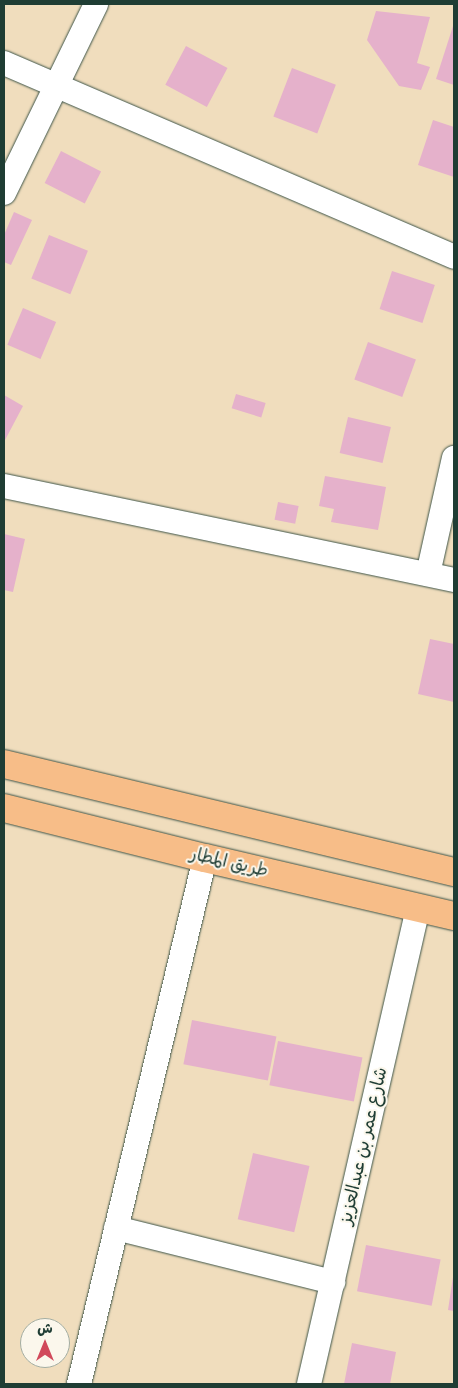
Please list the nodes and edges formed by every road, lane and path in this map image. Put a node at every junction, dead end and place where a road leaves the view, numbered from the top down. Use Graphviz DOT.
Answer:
graph roads {
  1 [pos="96,4"];
  2 [pos="4,63"];
  3 [pos="57,86"];
  4 [pos="4,193"];
  5 [pos="454,257"];
  6 [pos="454,458"];
  7 [pos="4,486"];
  8 [pos="428,574"];
  9 [pos="454,580"];
  10 [pos="4,764"];
  11 [pos="4,808"];
  12 [pos="205,858"];
  13 [pos="454,872"];
  14 [pos="418,908"];
  15 [pos="454,916"];
  16 [pos="116,1228"];
  17 [pos="333,1282"];
  18 [pos="79,1384"];
  19 [pos="309,1384"];
  1 -- 3 [label="street"];
  2 -- 3 [label="street"];
  3 -- 4 [label="street"];
  3 -- 5 [label="street"];
  6 -- 8 [label="street"];
  7 -- 8 [label="street"];
  8 -- 9 [label="street"];
  10 -- 13 [label="highway"];
  11 -- 12 [label="highway, طريق المطار"];
  12 -- 14 [label="highway, طريق المطار"];
  12 -- 16 [label="street"];
  14 -- 15 [label="highway, طريق المطار"];
  14 -- 17 [label="street, شارع عمر بن عبدالعزيز"];
  16 -- 17 [label="street"];
  16 -- 18 [label="street"];
  17 -- 19 [label="street, شارع عمر بن عبدالعزيز"];
}
